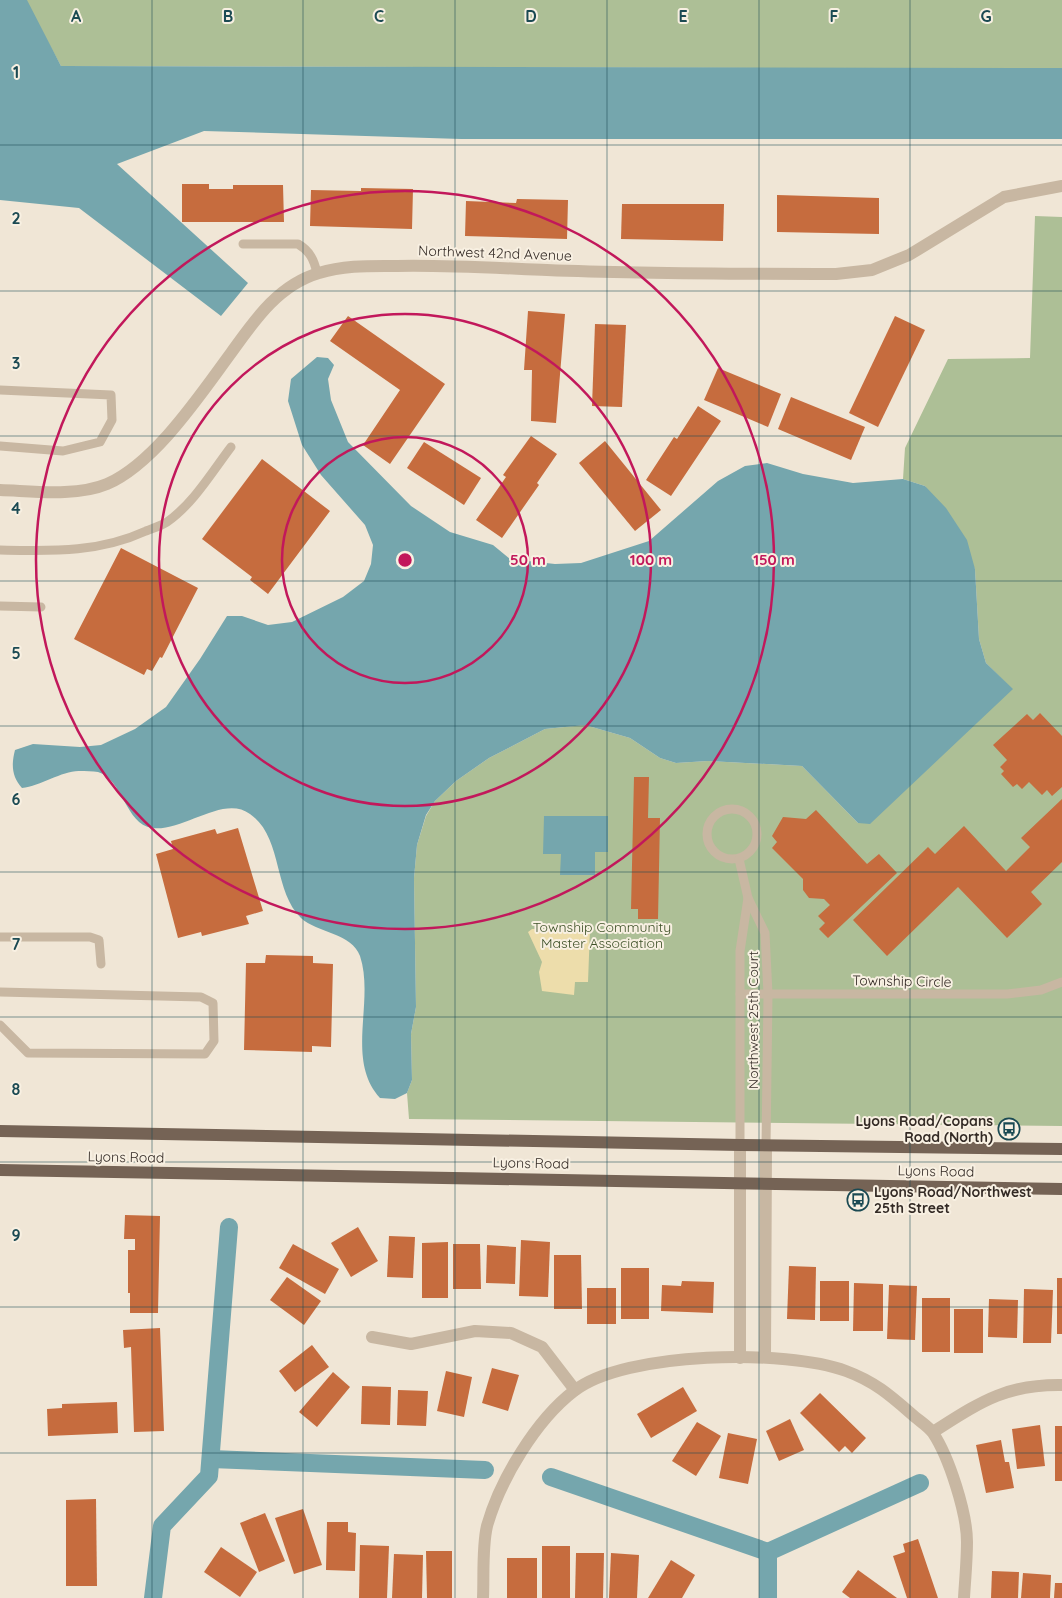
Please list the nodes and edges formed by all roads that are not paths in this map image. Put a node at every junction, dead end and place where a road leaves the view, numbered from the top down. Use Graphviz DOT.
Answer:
graph roads {
  1 [pos="1062,186"];
  2 [pos="243,244"];
  3 [pos="317,273"];
  4 [pos="0,390"];
  5 [pos="0,446"];
  6 [pos="231,447"];
  7 [pos="0,490"];
  8 [pos="0,550"];
  9 [pos="0,606"];
  10 [pos="41,607"];
  11 [pos="739,859"];
  12 [pos="748,898"];
  13 [pos="0,937"];
  14 [pos="101,964"];
  15 [pos="1062,982"];
  16 [pos="0,992"];
  17 [pos="740,994"];
  18 [pos="768,994"];
  19 [pos="0,1025"];
  20 [pos="0,1132"];
  21 [pos="740,1145"];
  22 [pos="766,1146"];
  23 [pos="1062,1149"];
  24 [pos="0,1170"];
  25 [pos="740,1183"];
  26 [pos="766,1183"];
  27 [pos="1062,1189"];
  28 [pos="372,1337"];
  29 [pos="765,1357"];
  30 [pos="740,1358"];
  31 [pos="1062,1386"];
  32 [pos="575,1390"];
  33 [pos="933,1432"];
  34 [pos="483,1598"];
  35 [pos="964,1598"];
  1 -- 3 [label="street, Northwest 42nd Avenue"];
  2 -- 3 [label="lane"];
  3 -- 7 [label="street, Northwest 42nd Avenue"];
  4 -- 5 [label="lane"];
  6 -- 8 [label="lane"];
  9 -- 10 [label="lane"];
  11 -- 11 [label="lane"];
  11 -- 12 [label="lane, Northwest 25th Court"];
  12 -- 17 [label="lane, Northwest 25th Court"];
  12 -- 18 [label="lane, Northwest 25th Court"];
  13 -- 14 [label="lane"];
  15 -- 18 [label="lane, Township Circle"];
  16 -- 19 [label="lane"];
  17 -- 18 [label="lane, Township Circle"];
  17 -- 21 [label="lane, Northwest 25th Court"];
  18 -- 22 [label="lane, Northwest 25th Court"];
  20 -- 21 [label="main road, Lyons Road"];
  21 -- 22 [label="main road, Lyons Road"];
  21 -- 25 [label="street"];
  22 -- 23 [label="main road, Lyons Road"];
  22 -- 26 [label="street"];
  24 -- 25 [label="main road, Lyons Road"];
  25 -- 26 [label="main road, Lyons Road"];
  25 -- 30 [label="street"];
  26 -- 27 [label="main road, Lyons Road"];
  26 -- 29 [label="street"];
  28 -- 32 [label="street"];
  29 -- 30 [label="street"];
  29 -- 33 [label="street"];
  30 -- 32 [label="street"];
  31 -- 33 [label="street"];
  32 -- 34 [label="street"];
  33 -- 35 [label="street"];
}
